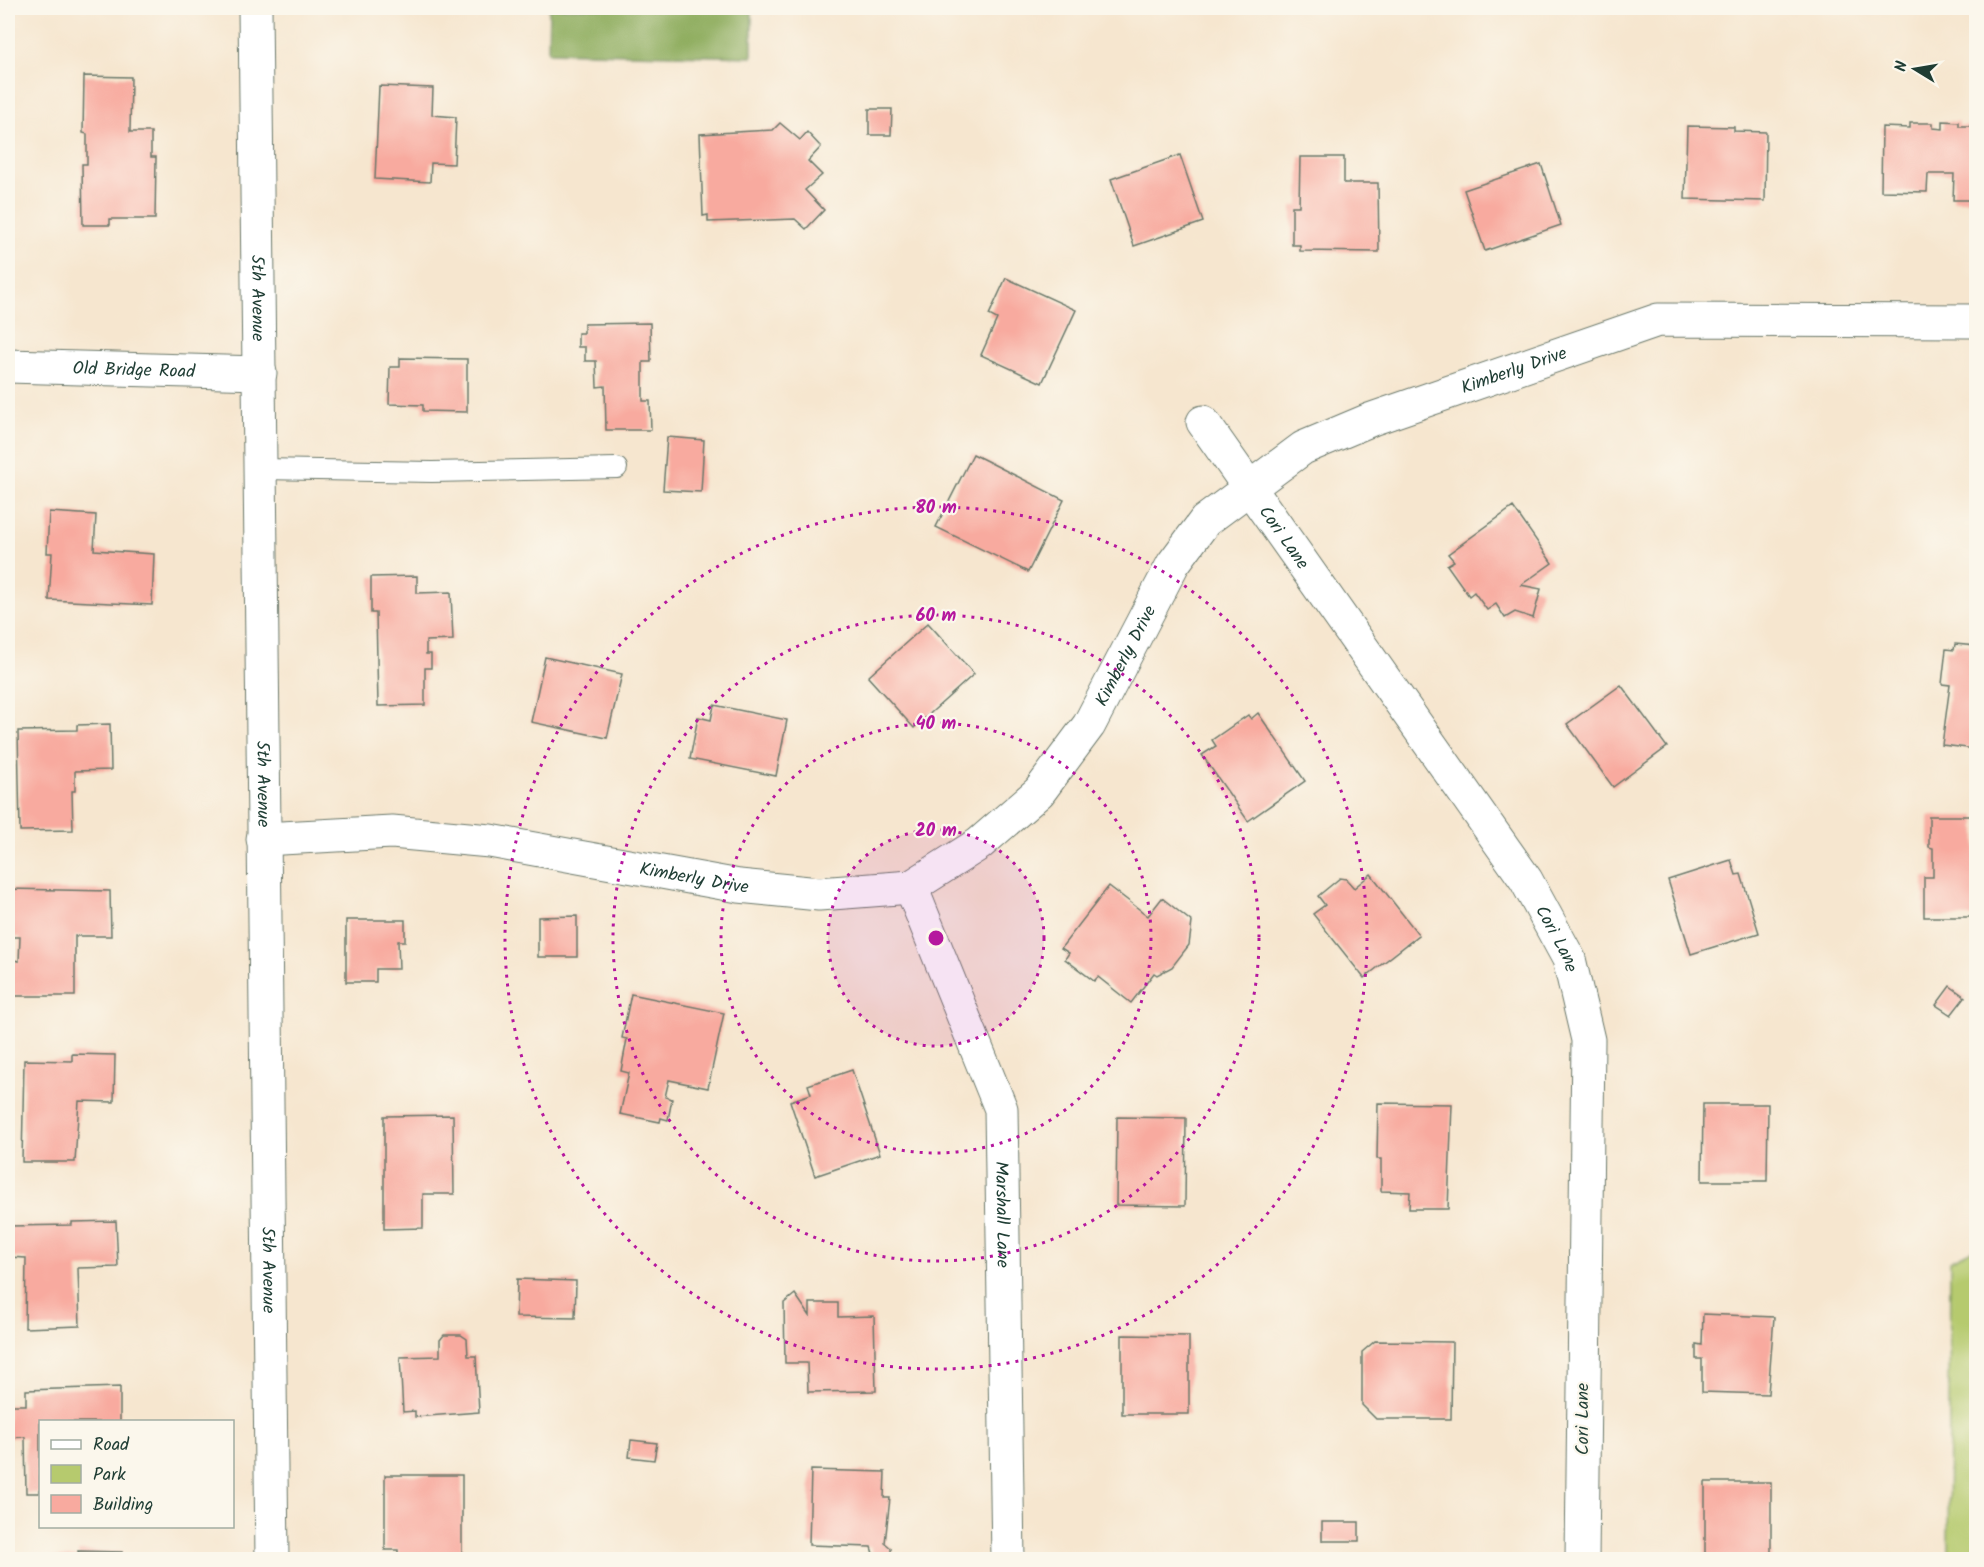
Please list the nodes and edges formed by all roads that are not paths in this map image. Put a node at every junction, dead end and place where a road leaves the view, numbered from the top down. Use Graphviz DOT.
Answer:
graph roads {
  1 [pos="255,8"];
  2 [pos="1977,321"];
  3 [pos="8,366"];
  4 [pos="260,373"];
  5 [pos="1203,422"];
  6 [pos="616,468"];
  7 [pos="261,469"];
  8 [pos="1247,487"];
  9 [pos="263,839"];
  10 [pos="911,887"];
  11 [pos="272,1560"];
  12 [pos="1008,1560"];
  13 [pos="1582,1560"];
  1 -- 4 [label="street, 5th Avenue"];
  2 -- 8 [label="street, Kimberly Drive"];
  3 -- 4 [label="street, Old Bridge Road"];
  4 -- 7 [label="street, 5th Avenue"];
  5 -- 8 [label="street, Cori Lane"];
  6 -- 7 [label="lane"];
  7 -- 9 [label="street, 5th Avenue"];
  8 -- 10 [label="street, Kimberly Drive"];
  8 -- 13 [label="street, Cori Lane"];
  9 -- 10 [label="street, Kimberly Drive"];
  9 -- 11 [label="street, 5th Avenue"];
  10 -- 12 [label="street, Marshall Lane"];
}
